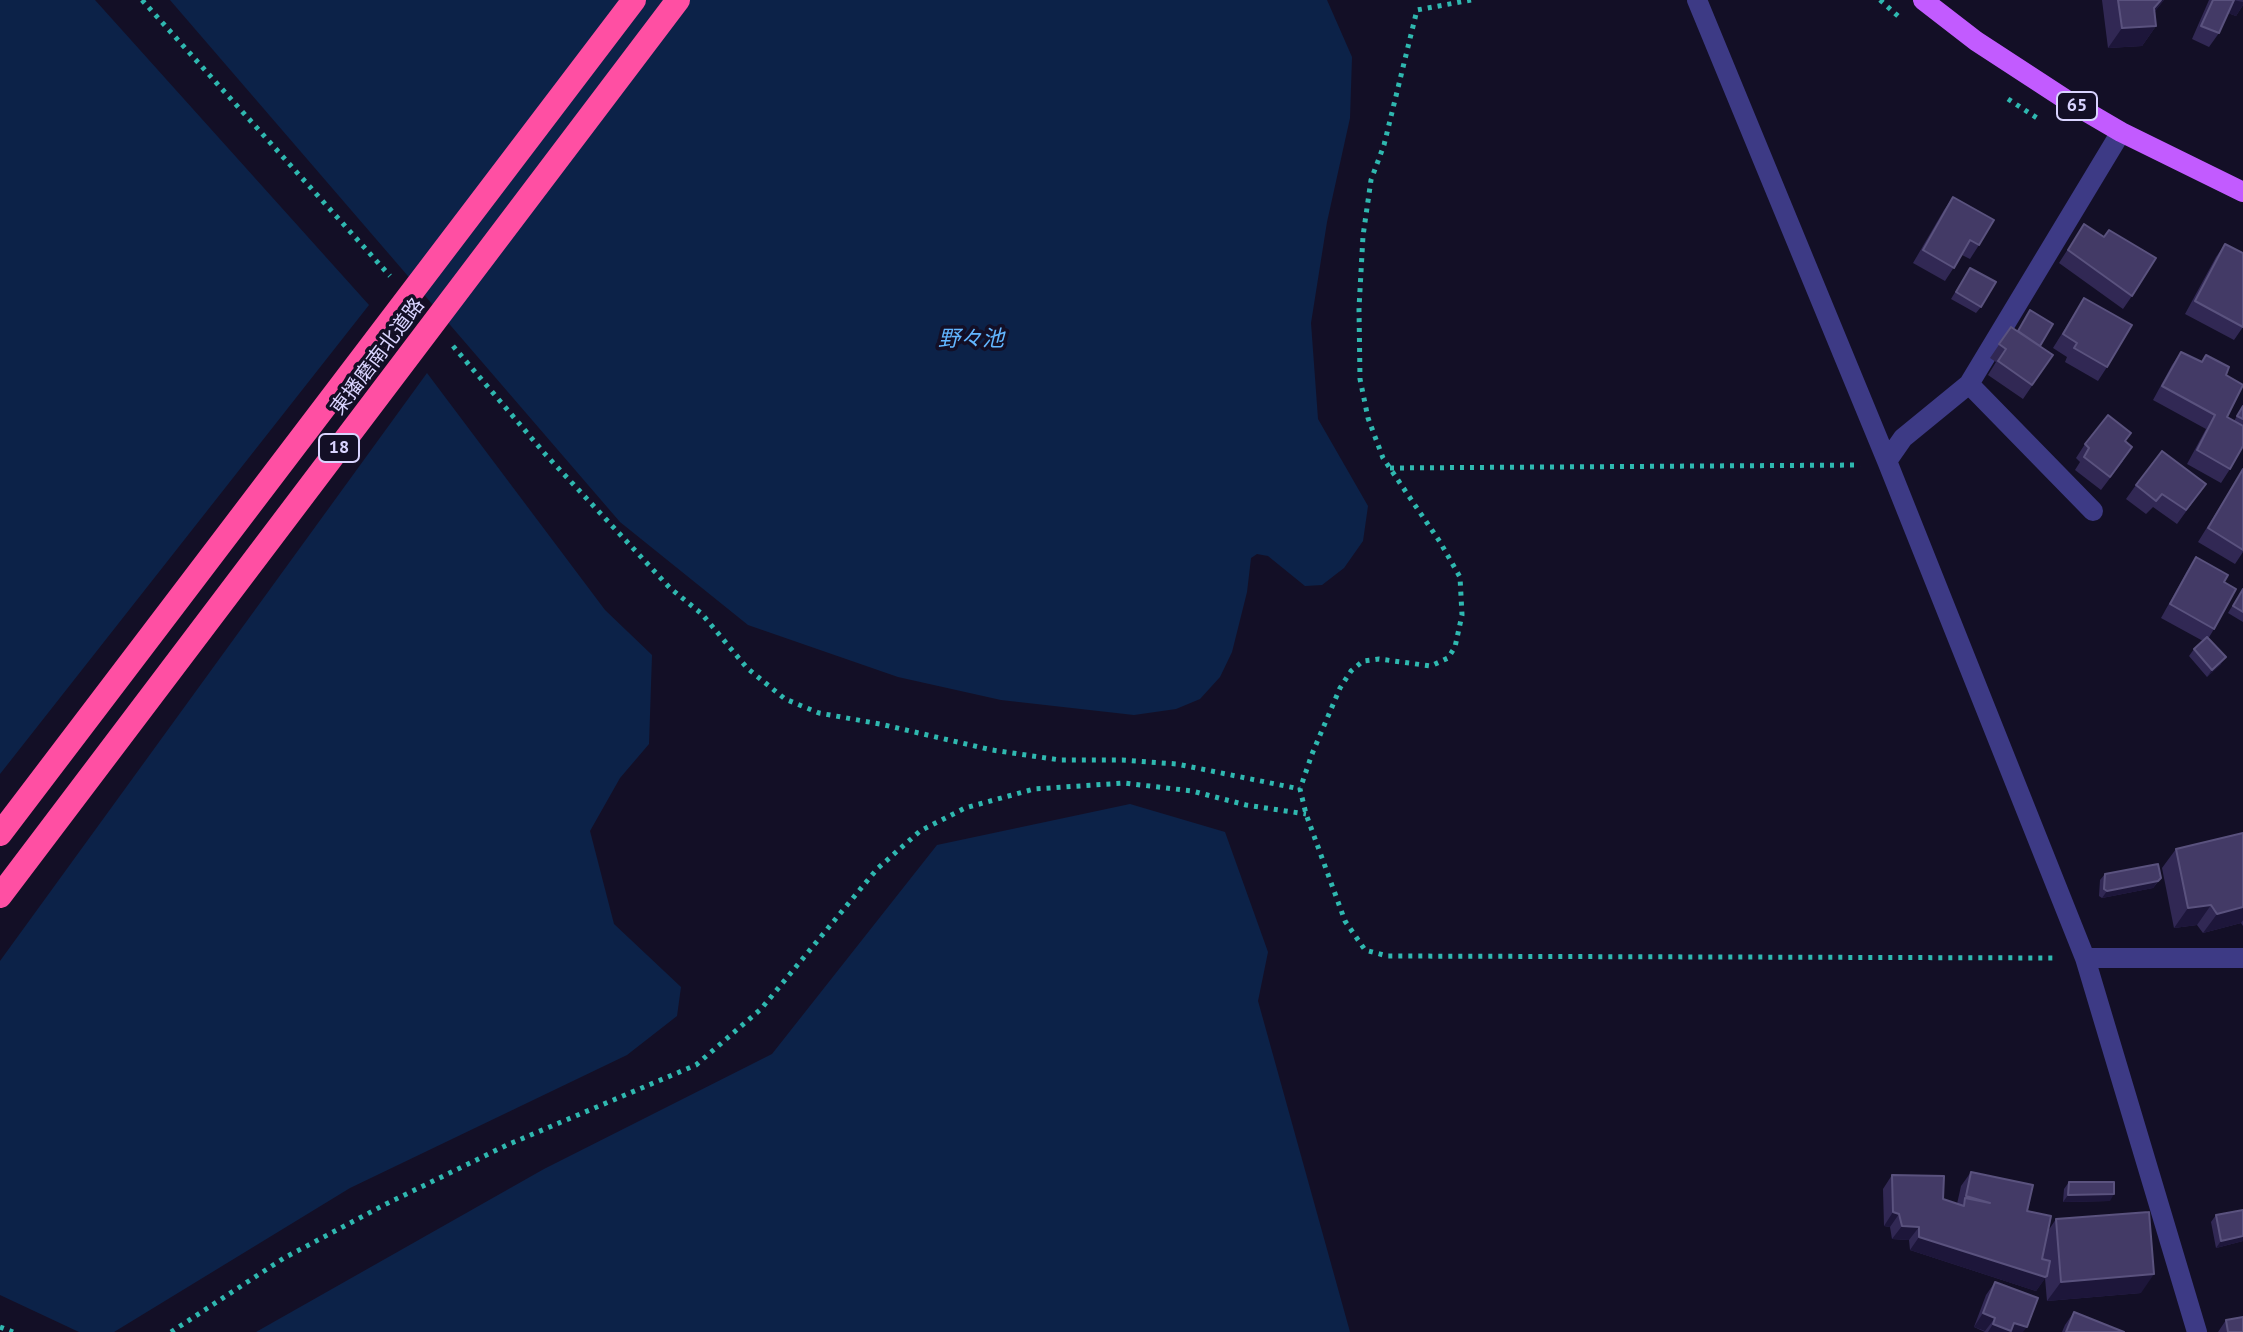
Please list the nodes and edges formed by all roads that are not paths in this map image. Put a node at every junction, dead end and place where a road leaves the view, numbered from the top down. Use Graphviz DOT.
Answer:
graph roads {
  1 [pos="634,0"];
  2 [pos="678,0"];
  3 [pos="1697,0"];
  4 [pos="1923,0"];
  5 [pos="2121,132"];
  6 [pos="2243,192"];
  7 [pos="1969,384"];
  8 [pos="1887,461"];
  9 [pos="2093,511"];
  10 [pos="0,834"];
  11 [pos="0,896"];
  12 [pos="2085,958"];
  13 [pos="2243,958"];
  14 [pos="2197,1332"];
  1 -- 10 [label="highway, 東播磨南北道路 / 18, bridge"];
  2 -- 11 [label="highway, 東播磨南北道路 / 18, bridge"];
  3 -- 8 [label="street"];
  4 -- 5 [label="main road, 65"];
  5 -- 6 [label="main road, 65"];
  5 -- 7 [label="street"];
  7 -- 8 [label="street"];
  7 -- 9 [label="street"];
  8 -- 12 [label="street"];
  12 -- 13 [label="street"];
  12 -- 14 [label="street"];
}
